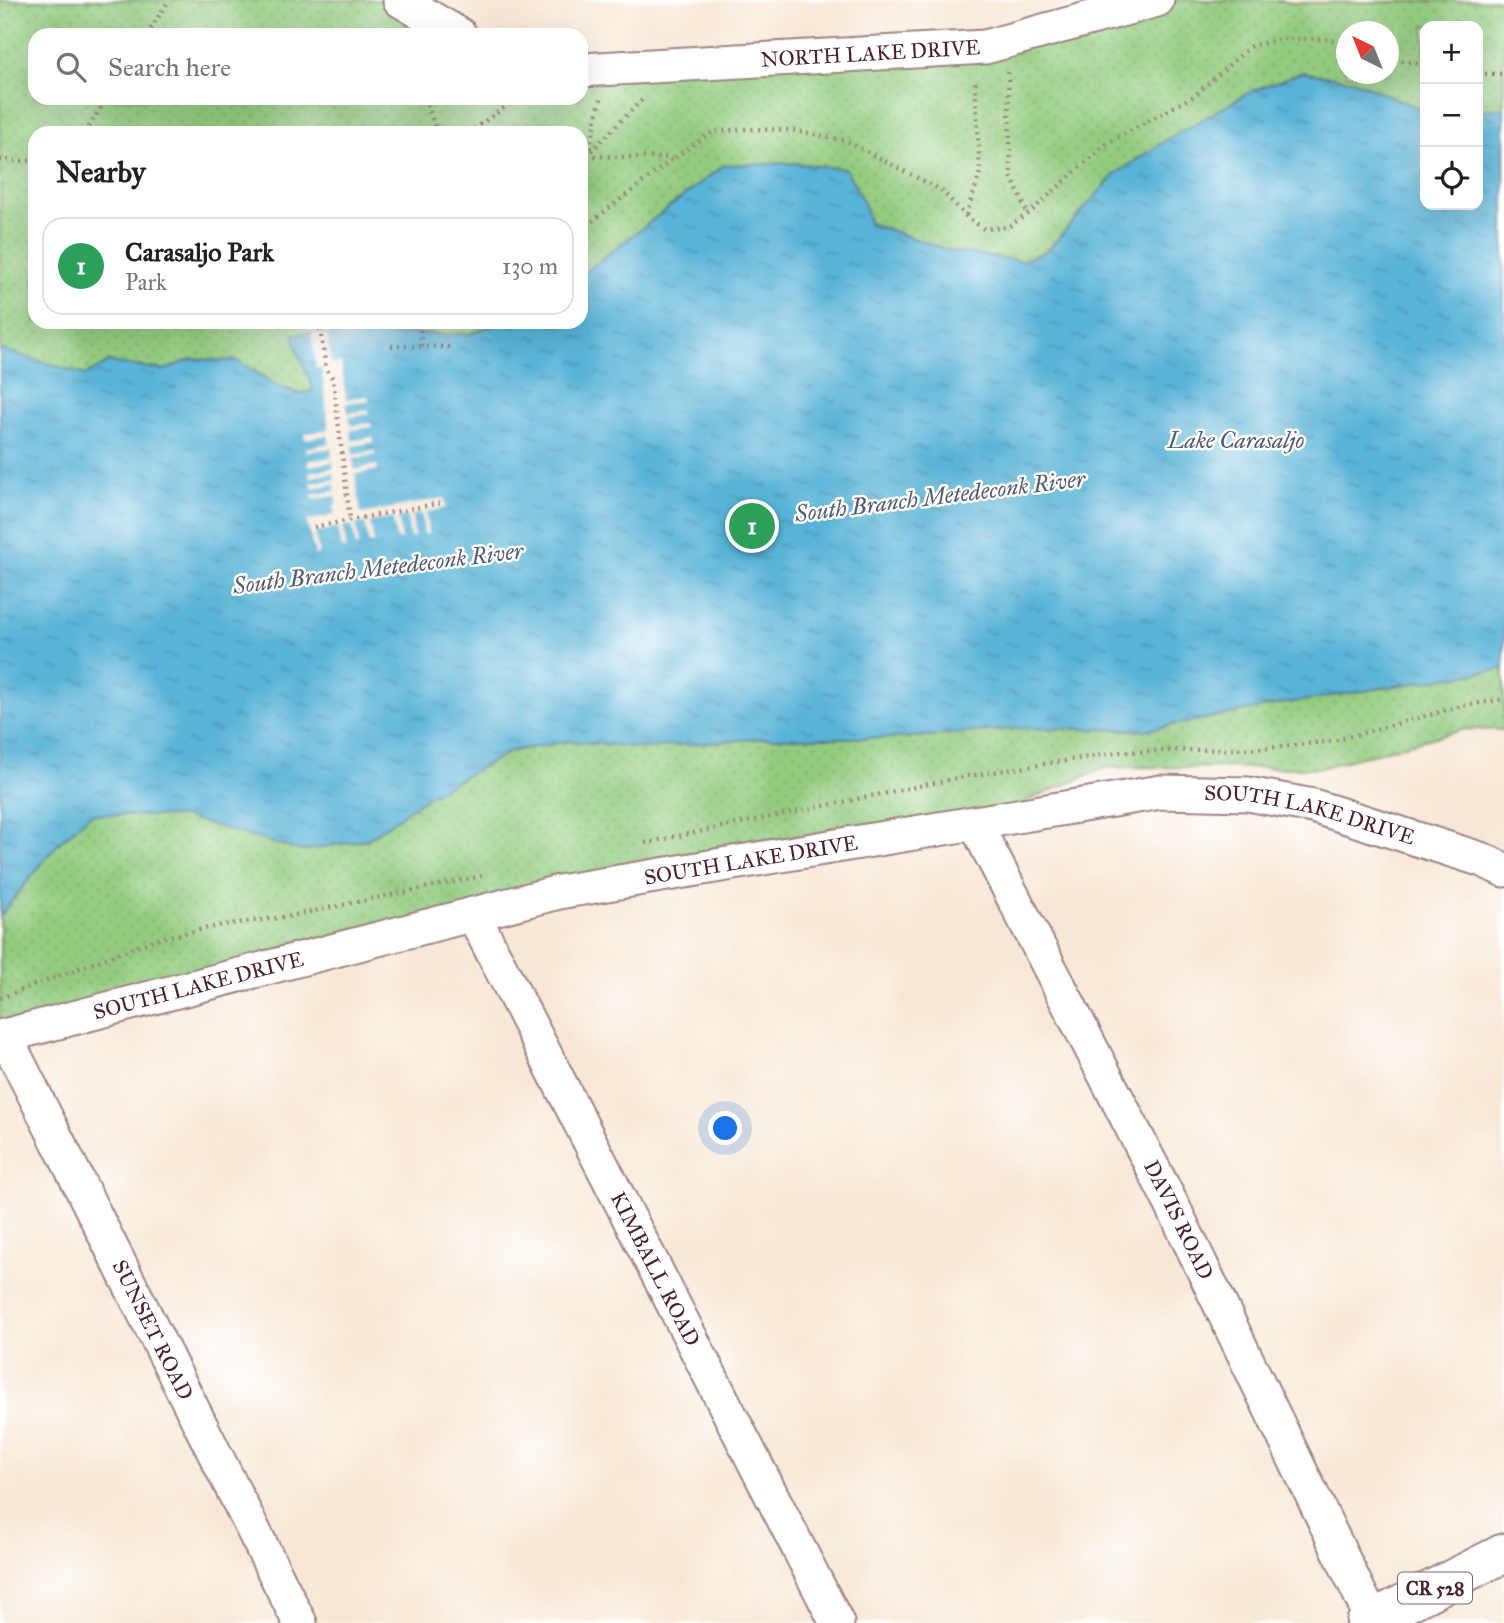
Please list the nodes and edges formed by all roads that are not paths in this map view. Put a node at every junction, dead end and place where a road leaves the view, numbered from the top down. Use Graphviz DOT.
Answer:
graph roads {
  1 [pos="400,0"];
  2 [pos="1157,0"];
  3 [pos="448,28"];
  4 [pos="594,69"];
  5 [pos="975,823"];
  6 [pos="1504,870"];
  7 [pos="473,914"];
  8 [pos="3,1036"];
  9 [pos="1504,1553"];
  10 [pos="1371,1622"];
  11 [pos="300,1623"];
  12 [pos="837,1623"];
  1 -- 3 [label="street"];
  2 -- 4 [label="street, NORTH LAKE DRIVE"];
  5 -- 6 [label="street, SOUTH LAKE DRIVE"];
  5 -- 7 [label="street, SOUTH LAKE DRIVE"];
  5 -- 10 [label="street, DAVIS ROAD"];
  7 -- 8 [label="street, SOUTH LAKE DRIVE"];
  7 -- 12 [label="street, KIMBALL ROAD"];
  8 -- 11 [label="street, SUNSET ROAD"];
  9 -- 10 [label="main road, CR 528"];
}
